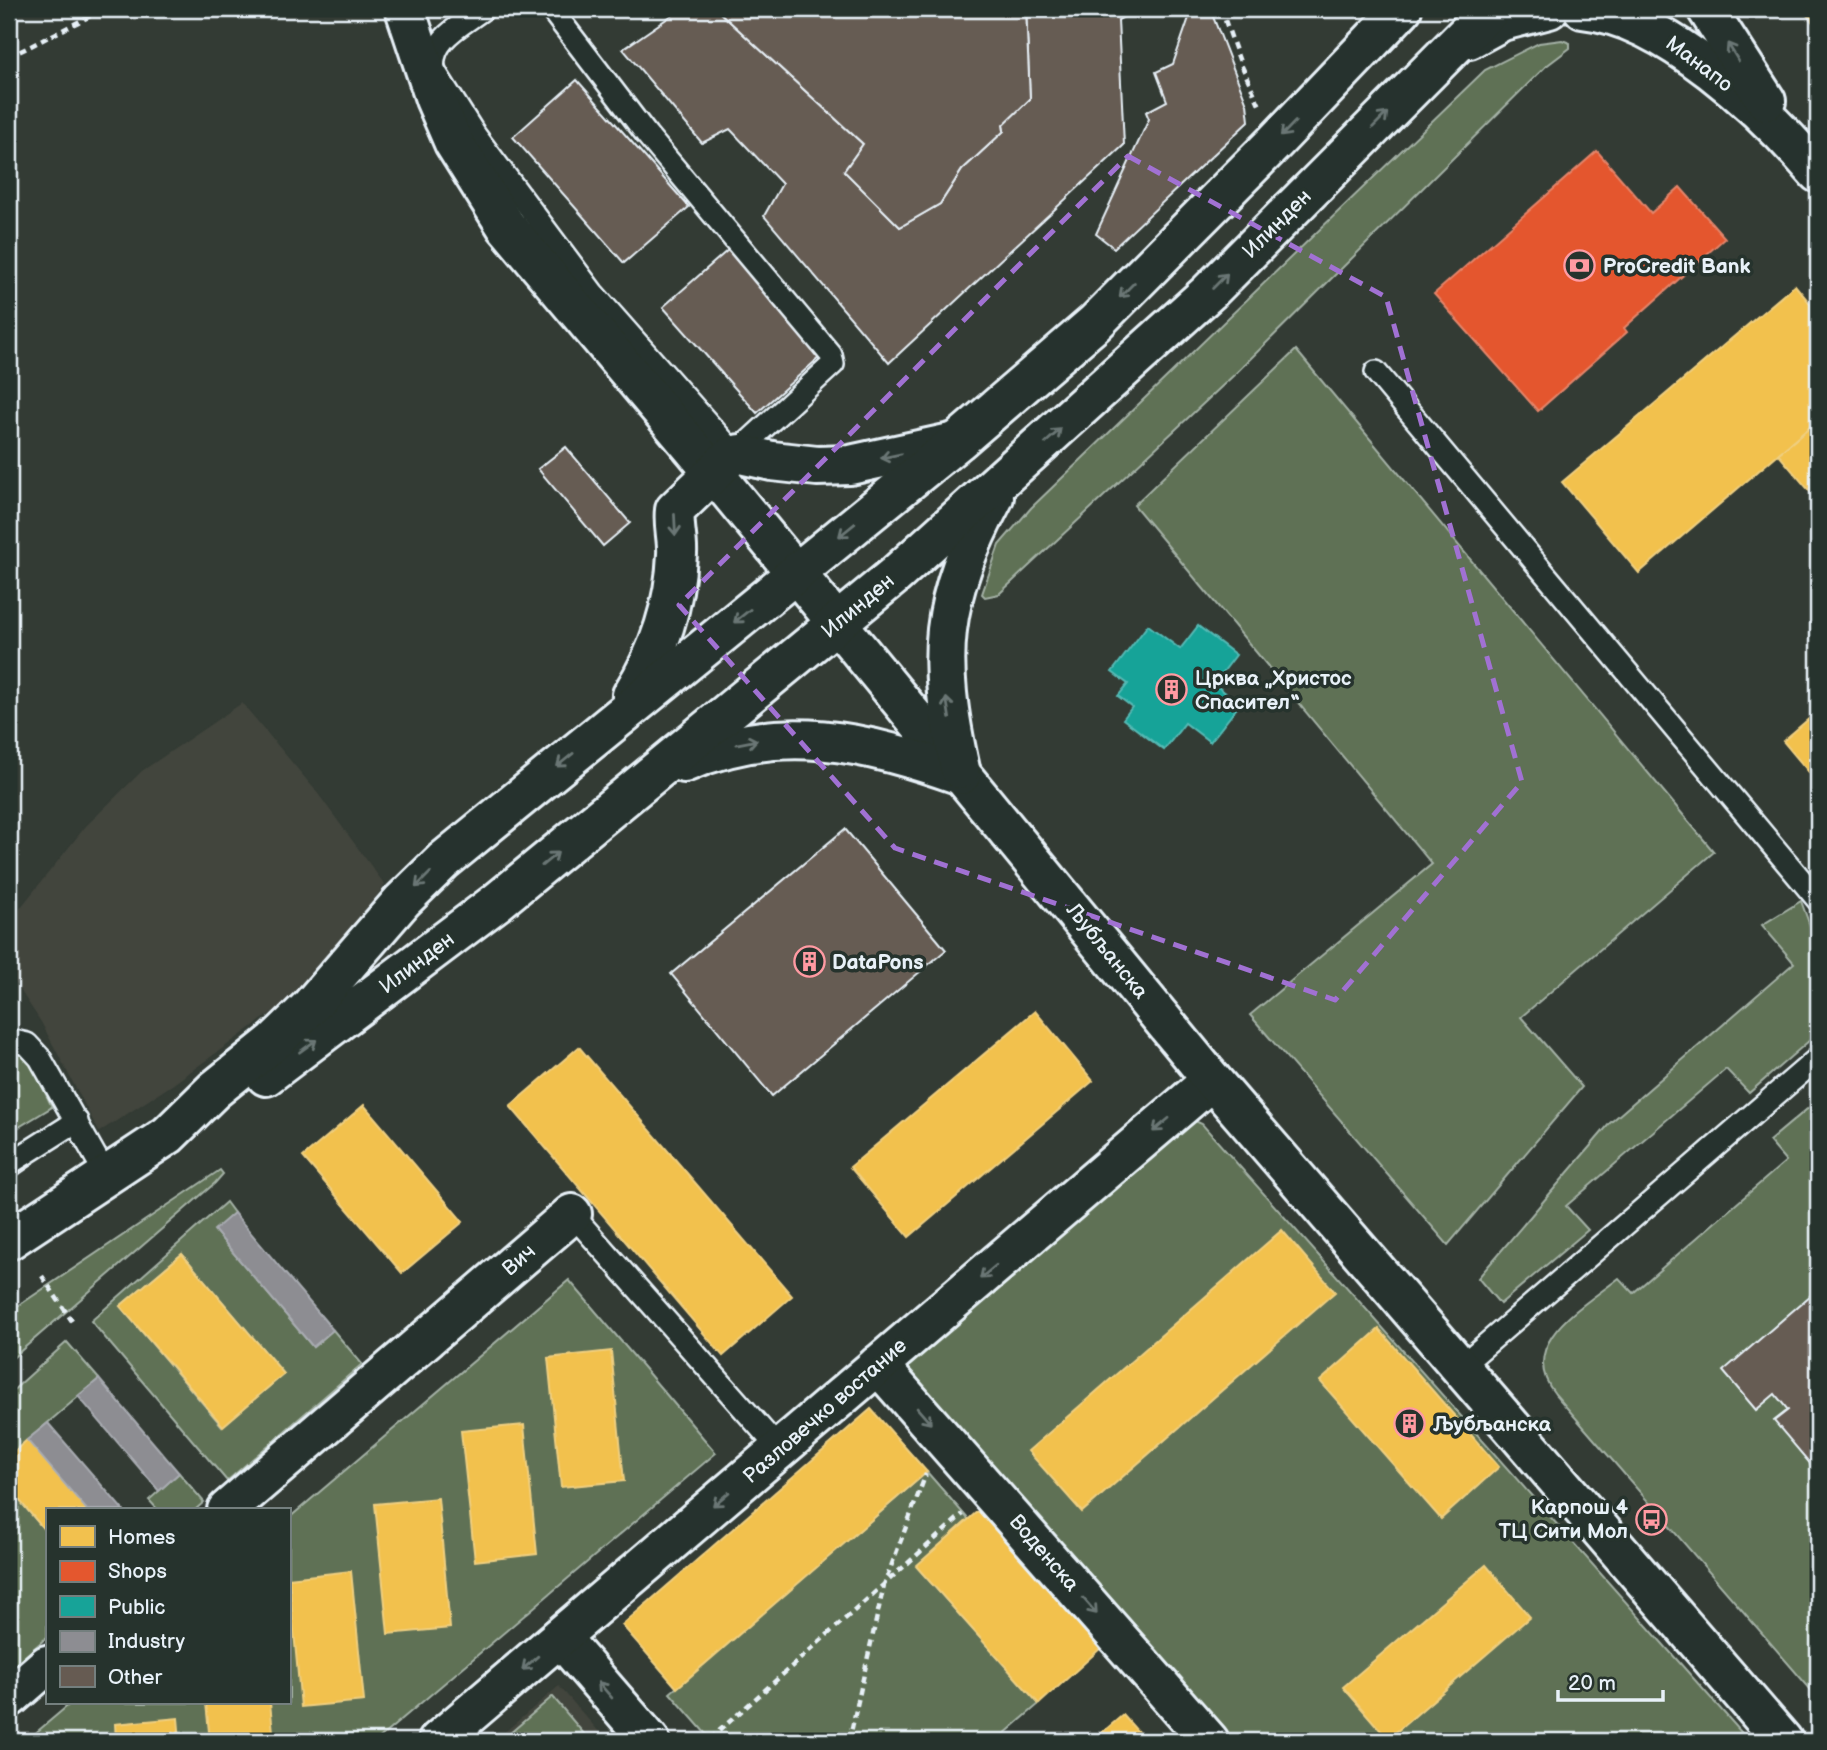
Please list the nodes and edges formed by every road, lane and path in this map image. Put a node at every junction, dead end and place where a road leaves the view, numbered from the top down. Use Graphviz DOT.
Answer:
graph roads {
  1 [pos="104,9"];
  2 [pos="405,9"];
  3 [pos="483,9"];
  4 [pos="551,9"];
  5 [pos="1222,9"];
  6 [pos="1402,9"];
  7 [pos="1491,9"];
  8 [pos="1549,9"];
  9 [pos="1583,9"];
  10 [pos="1707,9"];
  11 [pos="1452,49"];
  12 [pos="9,57"];
  13 [pos="1276,141"];
  14 [pos="1808,161"];
  15 [pos="1377,372"];
  16 [pos="958,441"];
  17 [pos="724,463"];
  18 [pos="1002,482"];
  19 [pos="795,573"];
  20 [pos="836,625"];
  21 [pos="620,715"];
  22 [pos="961,775"];
  23 [pos="639,787"];
  24 [pos="1818,900"];
  25 [pos="9,1040"];
  26 [pos="1818,1058"];
  27 [pos="1212,1080"];
  28 [pos="76,1121"];
  29 [pos="168,1135"];
  30 [pos="9,1164"];
  31 [pos="107,1177"];
  32 [pos="572,1214"];
  33 [pos="9,1240"];
  34 [pos="42,1276"];
  35 [pos="72,1321"];
  36 [pos="878,1365"];
  37 [pos="1460,1367"];
  38 [pos="780,1450"];
  39 [pos="927,1472"];
  40 [pos="229,1508"];
  41 [pos="963,1514"];
  42 [pos="884,1585"];
  43 [pos="560,1637"];
  44 [pos="46,1666"];
  45 [pos="9,1698"];
  46 [pos="710,1739"];
  47 [pos="438,1741"];
  48 [pos="650,1741"];
  49 [pos="849,1741"];
  50 [pos="1209,1741"];
  51 [pos="1783,1741"];
  1 -- 12 [label="path"];
  2 -- 17 [label="street, Љубљанска"];
  3 -- 17 [label="lane"];
  4 -- 17 [label="lane"];
  5 -- 13 [label="path"];
  6 -- 13 [label="street, Илинден, one-way"];
  7 -- 11 [label="street, Илинден"];
  8 -- 11 [label="street"];
  9 -- 14 [label="street, Манапо"];
  14 -- 10 [label="street, Манапо, one-way"];
  18 -- 11 [label="street, Илинден, one-way"];
  13 -- 16 [label="street, Илинден, one-way"];
  15 -- 24 [label="lane"];
  16 -- 17 [label="street, one-way"];
  16 -- 19 [label="street, Илинден, one-way"];
  17 -- 19 [label="street, Љубљанска"];
  17 -- 21 [label="street, one-way"];
  18 -- 20 [label="street, Илинден"];
  22 -- 18 [label="street, one-way"];
  19 -- 20 [label="street, Љубљанска"];
  19 -- 21 [label="street, Илинден, one-way"];
  20 -- 22 [label="street, Љубљанска"];
  20 -- 23 [label="street, Илинден"];
  21 -- 29 [label="street, Илинден, one-way"];
  23 -- 22 [label="street, one-way"];
  22 -- 27 [label="street, Љубљанска"];
  29 -- 23 [label="street, Илинден, one-way"];
  25 -- 28 [label="lane"];
  26 -- 37 [label="lane"];
  27 -- 36 [label="street, Разловечко востание, one-way"];
  27 -- 37 [label="street, Љубљанска"];
  28 -- 30 [label="lane"];
  28 -- 31 [label="lane"];
  29 -- 31 [label="street, Илинден"];
  31 -- 33 [label="street, Илинден"];
  32 -- 38 [label="lane, Вич"];
  32 -- 40 [label="street, Вич"];
  34 -- 35 [label="path"];
  36 -- 38 [label="street, Разловечко востание"];
  36 -- 50 [label="street, Воденска, one-way"];
  37 -- 51 [label="street, Љубљанска"];
  38 -- 43 [label="street, Разловечко востание, one-way"];
  39 -- 42 [label="path"];
  41 -- 42 [label="path"];
  42 -- 46 [label="path"];
  42 -- 49 [label="path"];
  43 -- 47 [label="street, Разловечко востание, one-way"];
  48 -- 43 [label="street, one-way"];
  44 -- 45 [label="street"];
}
